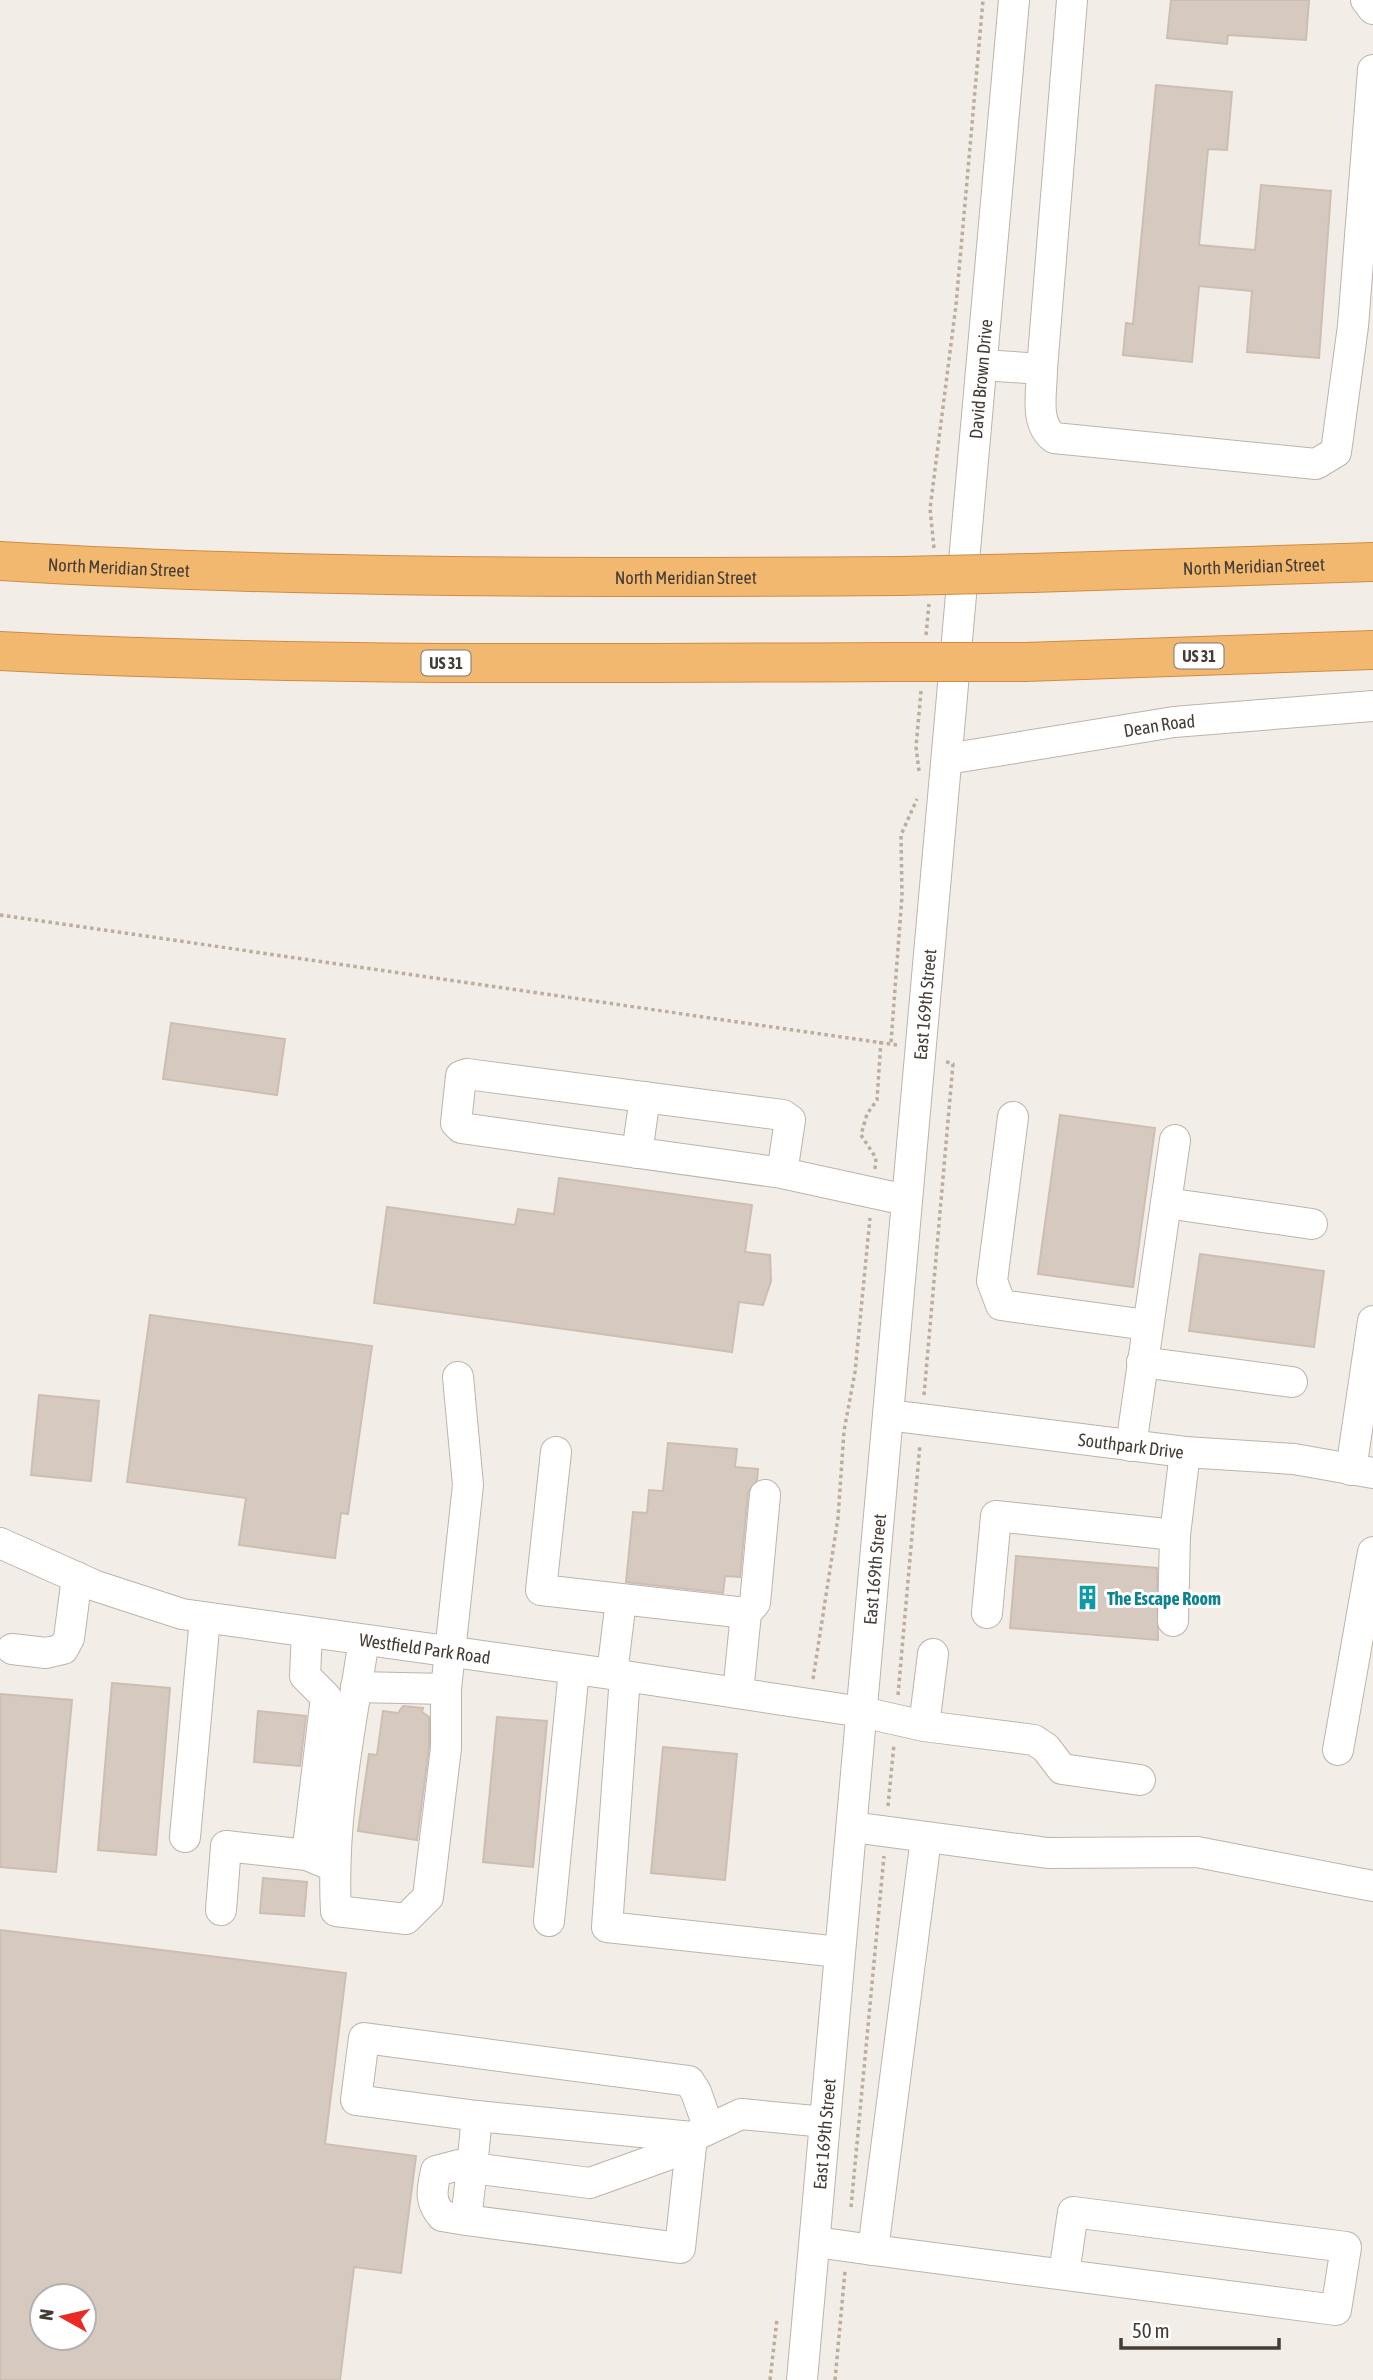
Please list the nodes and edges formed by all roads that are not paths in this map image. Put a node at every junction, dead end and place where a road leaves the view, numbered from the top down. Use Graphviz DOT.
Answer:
graph roads {
  1 [pos="1014,0"];
  2 [pos="1072,0"];
  3 [pos="1366,0"];
  4 [pos="1373,9"];
  5 [pos="1373,70"];
  6 [pos="982,365"];
  7 [pos="1042,369"];
  8 [pos="0,561"];
  9 [pos="1373,562"];
  10 [pos="1373,650"];
  11 [pos="0,651"];
  12 [pos="1373,706"];
  13 [pos="947,759"];
  14 [pos="645,1097"];
  15 [pos="1013,1117"];
  16 [pos="1175,1140"];
  17 [pos="637,1153"];
  18 [pos="782,1172"];
  19 [pos="906,1200"];
  20 [pos="1166,1203"];
  21 [pos="1312,1224"];
  22 [pos="1373,1321"];
  23 [pos="1147,1325"];
  24 [pos="1142,1362"];
  25 [pos="458,1377"];
  26 [pos="1292,1382"];
  27 [pos="1367,1399"];
  28 [pos="888,1415"];
  29 [pos="1131,1446"];
  30 [pos="556,1452"];
  31 [pos="1185,1452"];
  32 [pos="1362,1471"];
  33 [pos="765,1495"];
  34 [pos="1175,1535"];
  35 [pos="0,1543"];
  36 [pos="1373,1552"];
  37 [pos="77,1577"];
  38 [pos="621,1600"];
  39 [pos="746,1613"];
  40 [pos="987,1614"];
  41 [pos="205,1618"];
  42 [pos="1174,1621"];
  43 [pos="307,1633"];
  44 [pos="364,1640"];
  45 [pos="12,1649"];
  46 [pos="451,1652"];
  47 [pos="933,1654"];
  48 [pos="574,1670"];
  49 [pos="618,1675"];
  50 [pos="356,1687"];
  51 [pos="446,1689"];
  52 [pos="738,1693"];
  53 [pos="862,1712"];
  54 [pos="924,1726"];
  55 [pos="1338,1750"];
  56 [pos="1140,1780"];
  57 [pos="852,1827"];
  58 [pos="185,1837"];
  59 [pos="926,1838"];
  60 [pos="320,1860"];
  61 [pos="1373,1886"];
  62 [pos="221,1910"];
  63 [pos="550,1922"];
  64 [pos="839,1952"];
  65 [pos="477,2116"];
  66 [pos="825,2122"];
  67 [pos="701,2133"];
  68 [pos="472,2168"];
  69 [pos="816,2242"];
  70 [pos="873,2250"];
  71 [pos="1064,2274"];
  72 [pos="803,2380"];
  1 -- 6 [label="street, David Brown Drive"];
  2 -- 7 [label="street"];
  3 -- 4 [label="street"];
  5 -- 7 [label="street"];
  6 -- 7 [label="street"];
  6 -- 13 [label="street, David Brown Drive"];
  8 -- 9 [label="highway, North Meridian Street, bridge"];
  10 -- 11 [label="highway, US 31, bridge"];
  12 -- 13 [label="street, Dean Road"];
  13 -- 19 [label="street, East 169th Street"];
  14 -- 17 [label="street"];
  14 -- 17 [label="street"];
  14 -- 18 [label="street"];
  15 -- 23 [label="street"];
  16 -- 20 [label="street"];
  17 -- 18 [label="street"];
  18 -- 19 [label="street"];
  19 -- 28 [label="street, East 169th Street"];
  20 -- 21 [label="street"];
  20 -- 23 [label="street"];
  22 -- 27 [label="street"];
  23 -- 24 [label="street"];
  24 -- 26 [label="street"];
  24 -- 29 [label="street"];
  25 -- 46 [label="street"];
  27 -- 32 [label="street"];
  28 -- 29 [label="street, Southpark Drive"];
  28 -- 53 [label="street, East 169th Street"];
  29 -- 31 [label="street, Southpark Drive"];
  30 -- 38 [label="street"];
  31 -- 32 [label="street, Southpark Drive"];
  31 -- 34 [label="street"];
  33 -- 39 [label="street"];
  34 -- 40 [label="street"];
  34 -- 42 [label="street"];
  35 -- 37 [label="street, Westfield Park Road"];
  36 -- 55 [label="street"];
  37 -- 41 [label="street, Westfield Park Road"];
  37 -- 45 [label="street"];
  38 -- 39 [label="street"];
  38 -- 49 [label="street"];
  39 -- 52 [label="street"];
  41 -- 43 [label="street, Westfield Park Road"];
  41 -- 58 [label="street"];
  43 -- 44 [label="street, Westfield Park Road"];
  43 -- 60 [label="street"];
  44 -- 46 [label="street, Westfield Park Road"];
  44 -- 50 [label="street"];
  46 -- 48 [label="street, Westfield Park Road"];
  46 -- 51 [label="street"];
  47 -- 54 [label="street"];
  48 -- 49 [label="street, Westfield Park Road"];
  48 -- 63 [label="street"];
  49 -- 52 [label="street, Westfield Park Road"];
  49 -- 64 [label="street"];
  50 -- 51 [label="street"];
  50 -- 60 [label="street"];
  51 -- 60 [label="street"];
  52 -- 53 [label="street, Westfield Park Road"];
  53 -- 54 [label="street, Westfield Park Road"];
  53 -- 57 [label="street, East 169th Street"];
  54 -- 56 [label="street, Westfield Park Road"];
  57 -- 59 [label="street"];
  57 -- 64 [label="street, East 169th Street"];
  59 -- 61 [label="street"];
  59 -- 70 [label="street"];
  60 -- 62 [label="street"];
  64 -- 66 [label="street, East 169th Street"];
  65 -- 67 [label="street"];
  65 -- 67 [label="street"];
  65 -- 68 [label="street"];
  66 -- 67 [label="street"];
  66 -- 69 [label="street, East 169th Street"];
  67 -- 68 [label="street"];
  67 -- 68 [label="street"];
  69 -- 70 [label="street"];
  69 -- 72 [label="street, East 169th Street"];
  70 -- 71 [label="street"];
  71 -- 71 [label="street"];
}
